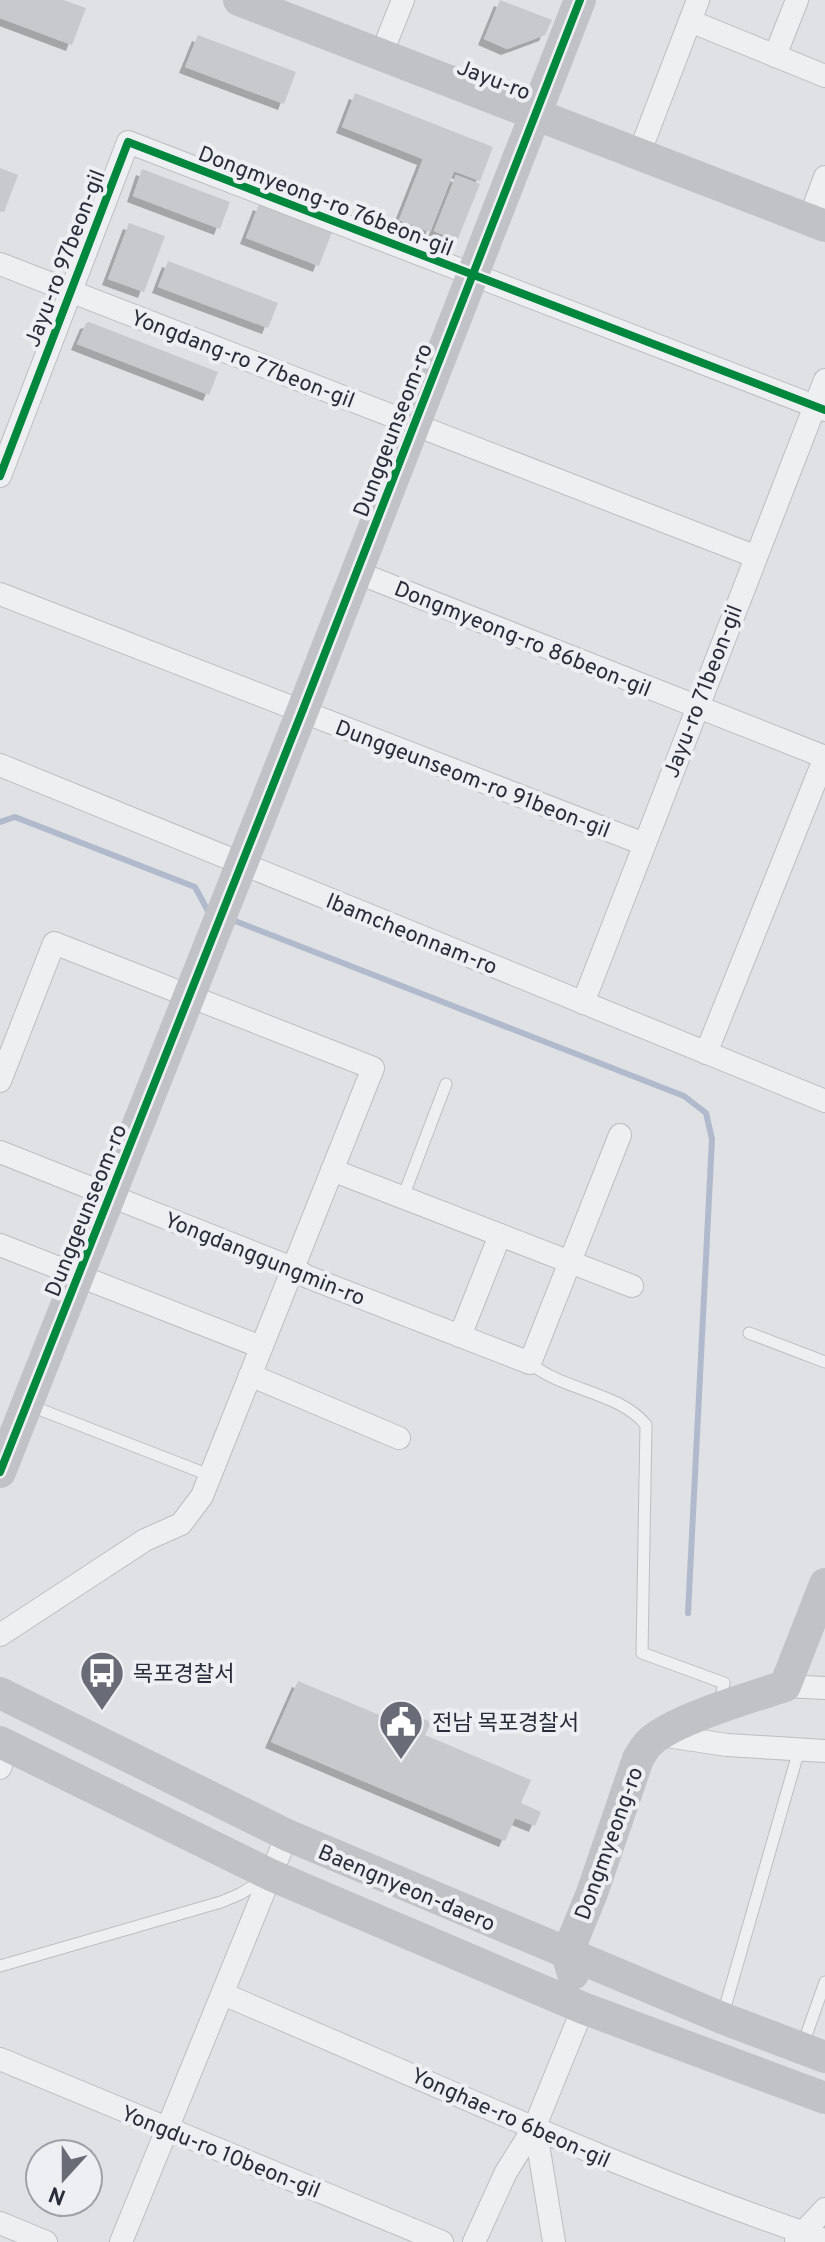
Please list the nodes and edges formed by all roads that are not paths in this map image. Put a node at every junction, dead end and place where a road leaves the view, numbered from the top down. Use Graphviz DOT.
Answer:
graph roads {
  1 [pos="239,0"];
  2 [pos="403,0"];
  3 [pos="580,0"];
  4 [pos="797,0"];
  5 [pos="694,10"];
  6 [pos="381,55"];
  7 [pos="775,56"];
  8 [pos="825,76"];
  9 [pos="535,114"];
  10 [pos="128,142"];
  11 [pos="639,154"];
  12 [pos="825,177"];
  13 [pos="817,223"];
  14 [pos="0,264"];
  15 [pos="472,276"];
  16 [pos="71,292"];
  17 [pos="825,380"];
  18 [pos="820,408"];
  19 [pos="413,424"];
  20 [pos="0,476"];
  21 [pos="754,556"];
  22 [pos="356,572"];
  23 [pos="0,594"];
  24 [pos="696,706"];
  25 [pos="302,712"];
  26 [pos="825,757"];
  27 [pos="0,765"];
  28 [pos="644,844"];
  29 [pos="239,868"];
  30 [pos="188,996"];
  31 [pos="583,1003"];
  32 [pos="706,1053"];
  33 [pos="0,1081"];
  34 [pos="446,1084"];
  35 [pos="825,1101"];
  36 [pos="620,1135"];
  37 [pos="0,1152"];
  38 [pos="332,1170"];
  39 [pos="110,1195"];
  40 [pos="403,1197"];
  41 [pos="500,1235"];
  42 [pos="0,1245"];
  43 [pos="570,1261"];
  44 [pos="292,1268"];
  45 [pos="78,1275"];
  46 [pos="632,1286"];
  47 [pos="749,1333"];
  48 [pos="460,1336"];
  49 [pos="261,1347"];
  50 [pos="825,1362"];
  51 [pos="530,1363"];
  52 [pos="250,1375"];
  53 [pos="27,1405"];
  54 [pos="399,1438"];
  55 [pos="0,1472"];
  56 [pos="209,1475"];
  57 [pos="825,1584"];
  58 [pos="0,1635"];
  59 [pos="785,1686"];
  60 [pos="825,1688"];
  61 [pos="0,1693"];
  62 [pos="719,1708"];
  63 [pos="660,1735"];
  64 [pos="799,1750"];
  65 [pos="825,1751"];
  66 [pos="3,1752"];
  67 [pos="287,1835"];
  68 [pos="271,1875"];
  69 [pos="567,1954"];
  70 [pos="0,1966"];
  71 [pos="825,1982"];
  72 [pos="223,1994"];
  73 [pos="583,2008"];
  74 [pos="722,2018"];
  75 [pos="813,2052"];
  76 [pos="0,2059"];
  77 [pos="825,2098"];
  78 [pos="535,2126"];
  79 [pos="168,2129"];
  80 [pos="825,2209"];
  81 [pos="0,2223"];
  82 [pos="798,2237"];
  83 [pos="825,2240"];
  84 [pos="46,2242"];
  85 [pos="121,2242"];
  86 [pos="442,2242"];
  87 [pos="474,2242"];
  88 [pos="554,2242"];
  1 -- 6 [label="street, Jayu-ro"];
  2 -- 6 [label="street"];
  3 -- 9 [label="street, Dunggeunseom-ro"];
  4 -- 7 [label="street"];
  5 -- 7 [label="street"];
  5 -- 11 [label="street"];
  6 -- 9 [label="street, Jayu-ro"];
  7 -- 8 [label="street"];
  9 -- 11 [label="street, Jayu-ro"];
  9 -- 15 [label="street, Dunggeunseom-ro"];
  10 -- 15 [label="street, Dongmyeong-ro 76beon-gil"];
  10 -- 16 [label="street, Jayu-ro 97beon-gil"];
  11 -- 13 [label="street, Jayu-ro"];
  12 -- 13 [label="street"];
  14 -- 16 [label="street, Yongdang-ro 77beon-gil"];
  15 -- 18 [label="street, Dongmyeong-ro 76beon-gil"];
  15 -- 19 [label="street, Dunggeunseom-ro"];
  16 -- 19 [label="street, Yongdang-ro 77beon-gil"];
  16 -- 20 [label="street, Jayu-ro 97beon-gil"];
  17 -- 18 [label="street, Jayu-ro 71beon-gil"];
  18 -- 21 [label="street, Jayu-ro 71beon-gil"];
  19 -- 21 [label="street, Yongdang-ro 77beon-gil"];
  19 -- 22 [label="street, Dunggeunseom-ro"];
  21 -- 24 [label="street, Jayu-ro 71beon-gil"];
  22 -- 24 [label="street, Dongmyeong-ro 86beon-gil"];
  22 -- 25 [label="street, Dunggeunseom-ro"];
  23 -- 25 [label="street, Dunggeunseom-ro 91beon-gil"];
  24 -- 26 [label="street, Dongmyeong-ro 86beon-gil"];
  24 -- 28 [label="street, Jayu-ro 71beon-gil"];
  25 -- 28 [label="street, Dunggeunseom-ro 91beon-gil"];
  25 -- 29 [label="street, Dunggeunseom-ro"];
  26 -- 32 [label="street"];
  27 -- 29 [label="street, Ibamcheonnam-ro"];
  28 -- 31 [label="street, Jayu-ro 71beon-gil"];
  29 -- 30 [label="street, Dunggeunseom-ro"];
  29 -- 31 [label="street, Ibamcheonnam-ro"];
  30 -- 33 [label="street"];
  30 -- 38 [label="street"];
  30 -- 39 [label="street, Dunggeunseom-ro"];
  31 -- 32 [label="street, Ibamcheonnam-ro"];
  32 -- 35 [label="street, Ibamcheonnam-ro"];
  34 -- 40 [label="lane"];
  36 -- 43 [label="street"];
  37 -- 39 [label="street, Yongdanggungmin-ro"];
  38 -- 40 [label="street"];
  38 -- 44 [label="street"];
  39 -- 44 [label="street, Yongdanggungmin-ro"];
  39 -- 45 [label="street, Dunggeunseom-ro"];
  40 -- 41 [label="street"];
  41 -- 43 [label="street"];
  41 -- 48 [label="street"];
  42 -- 45 [label="street"];
  43 -- 46 [label="street"];
  43 -- 51 [label="street"];
  44 -- 48 [label="street, Yongdanggungmin-ro"];
  44 -- 49 [label="street"];
  45 -- 49 [label="street"];
  45 -- 53 [label="street, Dunggeunseom-ro"];
  47 -- 50 [label="lane"];
  48 -- 51 [label="street, Yongdanggungmin-ro"];
  49 -- 52 [label="street"];
  51 -- 62 [label="lane"];
  52 -- 54 [label="street"];
  52 -- 56 [label="street"];
  53 -- 55 [label="street, Dunggeunseom-ro"];
  53 -- 56 [label="lane"];
  56 -- 58 [label="street"];
  57 -- 59 [label="street"];
  59 -- 60 [label="street"];
  59 -- 62 [label="street, Dongmyeong-ro"];
  61 -- 67 [label="street, Baengnyeon-daero"];
  62 -- 63 [label="street, Dongmyeong-ro"];
  63 -- 64 [label="street"];
  63 -- 69 [label="street, Dongmyeong-ro"];
  64 -- 65 [label="street"];
  64 -- 74 [label="lane"];
  66 -- 68 [label="street, Baengnyeon-daero"];
  67 -- 68 [label="street"];
  67 -- 69 [label="street, Baengnyeon-daero"];
  68 -- 70 [label="lane"];
  68 -- 72 [label="street"];
  68 -- 73 [label="street, Baengnyeon-daero"];
  69 -- 73 [label="street"];
  69 -- 74 [label="street, Baengnyeon-daero"];
  71 -- 75 [label="lane"];
  72 -- 78 [label="street, Yonghae-ro 6beon-gil"];
  72 -- 79 [label="street"];
  73 -- 77 [label="street, Baengnyeon-daero"];
  73 -- 78 [label="street"];
  74 -- 75 [label="street, Baengnyeon-daero"];
  76 -- 79 [label="street, Yongdu-ro 10beon-gil"];
  78 -- 82 [label="street, Yonghae-ro 6beon-gil"];
  78 -- 87 [label="street"];
  78 -- 88 [label="street"];
  79 -- 85 [label="street"];
  79 -- 86 [label="street, Yongdu-ro 10beon-gil"];
  80 -- 82 [label="street"];
  81 -- 84 [label="street"];
  82 -- 83 [label="street, Yonghae-ro 6beon-gil"];
}
